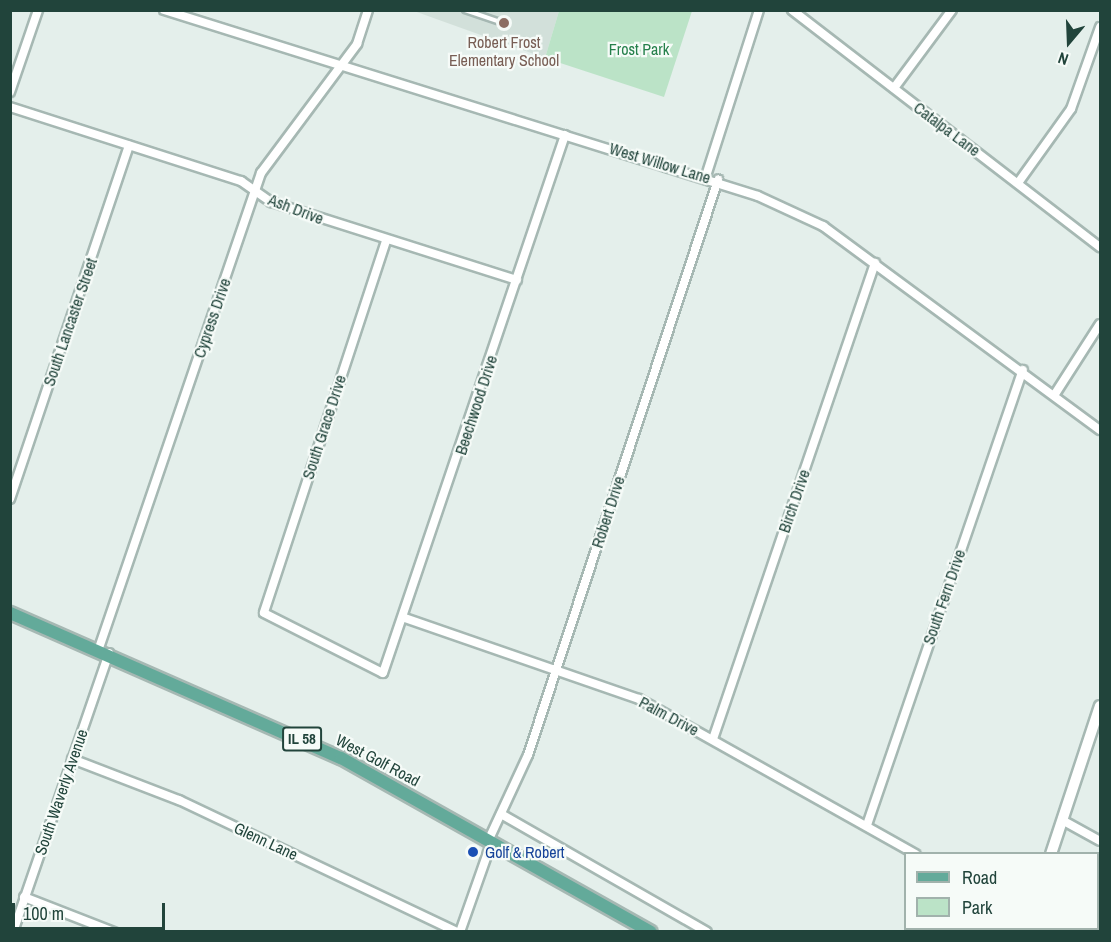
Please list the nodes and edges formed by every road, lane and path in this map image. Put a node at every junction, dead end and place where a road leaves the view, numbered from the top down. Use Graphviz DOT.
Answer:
graph roads {
  1 [pos="39,10"];
  2 [pos="164,10"];
  3 [pos="368,10"];
  4 [pos="465,10"];
  5 [pos="759,10"];
  6 [pos="792,10"];
  7 [pos="952,10"];
  8 [pos="506,24"];
  9 [pos="1101,27"];
  10 [pos="339,68"];
  11 [pos="894,88"];
  12 [pos="10,92"];
  13 [pos="10,107"];
  14 [pos="565,135"];
  15 [pos="129,145"];
  16 [pos="706,176"];
  17 [pos="718,180"];
  18 [pos="1018,183"];
  19 [pos="255,192"];
  20 [pos="386,241"];
  21 [pos="1101,247"];
  22 [pos="875,263"];
  23 [pos="517,280"];
  24 [pos="1101,324"];
  25 [pos="1023,370"];
  26 [pos="1055,394"];
  27 [pos="1101,430"];
  28 [pos="10,499"];
  29 [pos="10,613"];
  30 [pos="405,618"];
  31 [pos="104,650"];
  32 [pos="556,670"];
  33 [pos="383,674"];
  34 [pos="1101,706"];
  35 [pos="713,739"];
  36 [pos="72,759"];
  37 [pos="501,814"];
  38 [pos="1062,820"];
  39 [pos="867,825"];
  40 [pos="490,840"];
  41 [pos="1101,841"];
  42 [pos="912,852"];
  43 [pos="1052,852"];
  44 [pos="24,897"];
  45 [pos="13,932"];
  46 [pos="114,932"];
  47 [pos="458,932"];
  48 [pos="651,932"];
  49 [pos="707,932"];
  1 -- 12 [label="street"];
  2 -- 10 [label="street, West Willow Lane"];
  3 -- 10 [label="street, Cypress Drive"];
  4 -- 8 [label="lane"];
  5 -- 16 [label="street"];
  6 -- 11 [label="street, Catalpa Lane"];
  7 -- 11 [label="street"];
  9 -- 18 [label="street"];
  10 -- 14 [label="street, West Willow Lane"];
  10 -- 19 [label="street, Cypress Drive"];
  11 -- 18 [label="street, Catalpa Lane"];
  13 -- 15 [label="street, Ash Drive"];
  14 -- 16 [label="street, West Willow Lane"];
  14 -- 23 [label="street, Beechwood Drive"];
  15 -- 19 [label="street, Ash Drive"];
  15 -- 28 [label="street, South Lancaster Street"];
  16 -- 17 [label="street, West Willow Lane"];
  17 -- 22 [label="street, West Willow Lane"];
  17 -- 32 [label="street, Robert Drive"];
  18 -- 21 [label="street, Catalpa Lane"];
  19 -- 20 [label="street, Ash Drive"];
  19 -- 31 [label="street, Cypress Drive"];
  20 -- 23 [label="street, Ash Drive"];
  20 -- 33 [label="street, South Grace Drive"];
  22 -- 25 [label="street, West Willow Lane"];
  22 -- 35 [label="street, Birch Drive"];
  23 -- 30 [label="street, Beechwood Drive"];
  24 -- 26 [label="street"];
  25 -- 26 [label="street, West Willow Lane"];
  25 -- 39 [label="street, South Fern Drive"];
  26 -- 27 [label="street, West Willow Lane"];
  29 -- 31 [label="main road, West Golf Road / IL 58"];
  30 -- 32 [label="street, Palm Drive"];
  30 -- 33 [label="street, Beechwood Drive"];
  31 -- 36 [label="street, South Waverly Avenue"];
  31 -- 40 [label="main road, West Golf Road / IL 58"];
  32 -- 35 [label="street, Palm Drive"];
  32 -- 37 [label="street, Robert Drive"];
  34 -- 38 [label="main road"];
  35 -- 39 [label="street, Palm Drive"];
  36 -- 44 [label="street, South Waverly Avenue"];
  36 -- 47 [label="street, Glenn Lane"];
  37 -- 40 [label="street, Robert Drive"];
  37 -- 49 [label="street"];
  38 -- 41 [label="street"];
  38 -- 43 [label="main road"];
  39 -- 42 [label="street, Palm Drive"];
  40 -- 47 [label="street, Robert Drive"];
  40 -- 48 [label="main road, West Golf Road / IL 58"];
  44 -- 45 [label="street, South Waverly Avenue"];
  44 -- 46 [label="street"];
}
